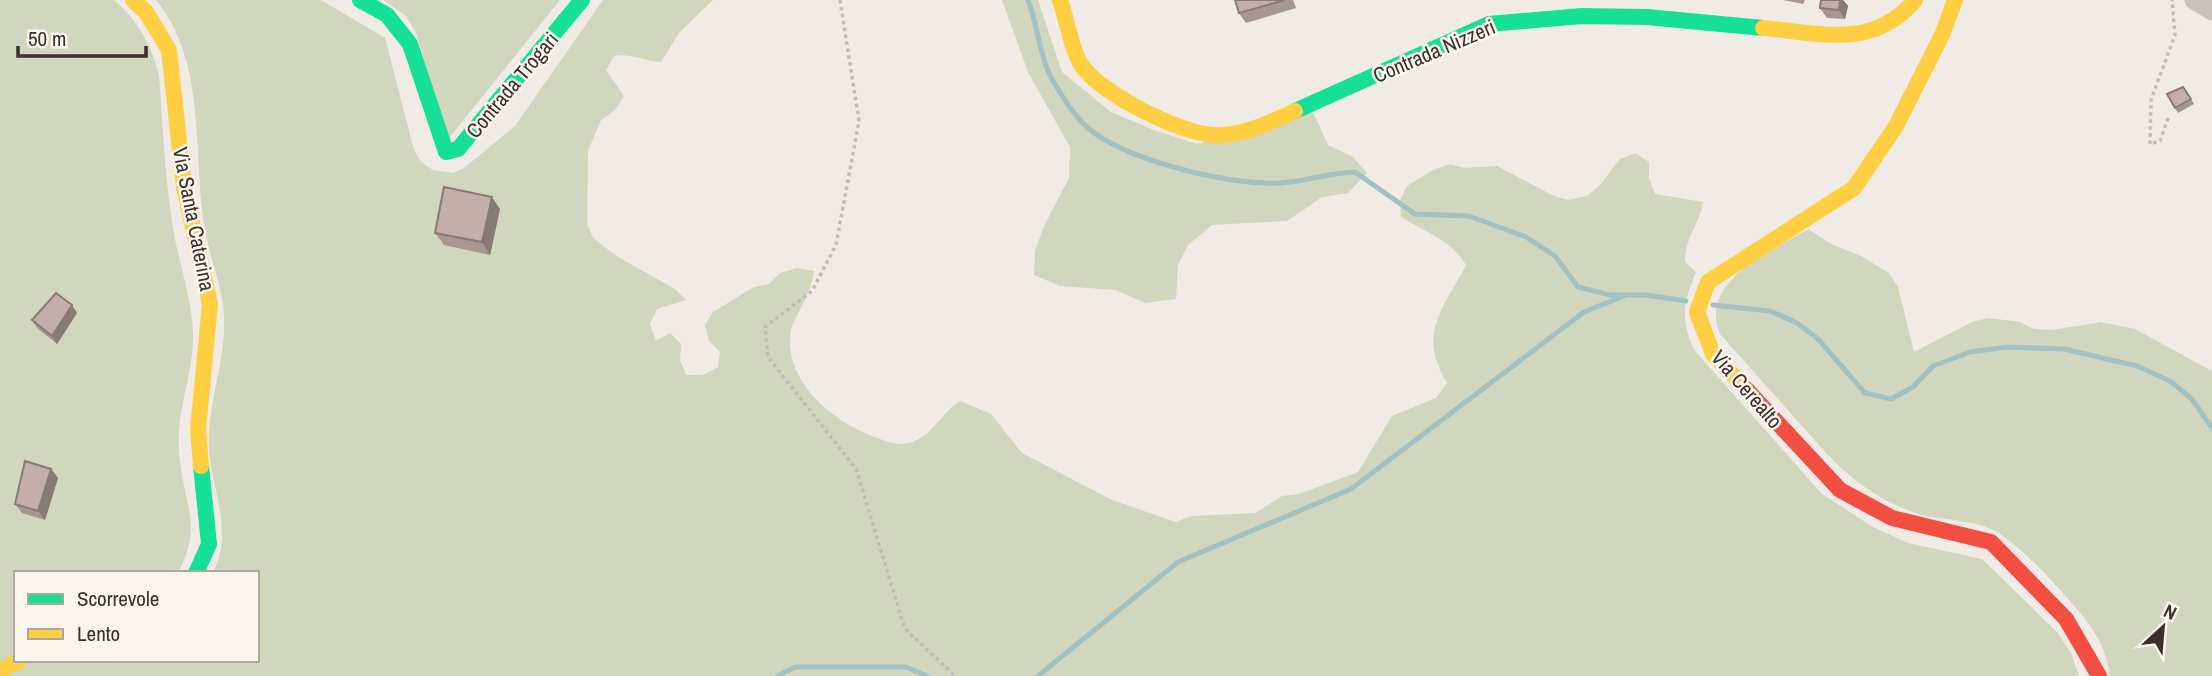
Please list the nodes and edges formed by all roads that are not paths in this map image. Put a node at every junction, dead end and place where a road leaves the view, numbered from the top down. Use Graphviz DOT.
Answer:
graph roads {
  1 [pos="132,0"];
  2 [pos="359,0"];
  3 [pos="582,0"];
  4 [pos="1060,0"];
  5 [pos="1915,0"];
  6 [pos="1955,0"];
  7 [pos="2194,0"];
  8 [pos="2212,11"];
  9 [pos="197,571"];
  10 [pos="16,662"];
  11 [pos="0,671"];
  12 [pos="2099,676"];
  1 -- 9 [label="street, Via Santa Caterina"];
  2 -- 3 [label="street, Contrada Trogari"];
  4 -- 5 [label="street, Contrada Nizzeri"];
  6 -- 12 [label="street, Via Cerealto"];
  7 -- 8 [label="street"];
  10 -- 11 [label="street"];
}
